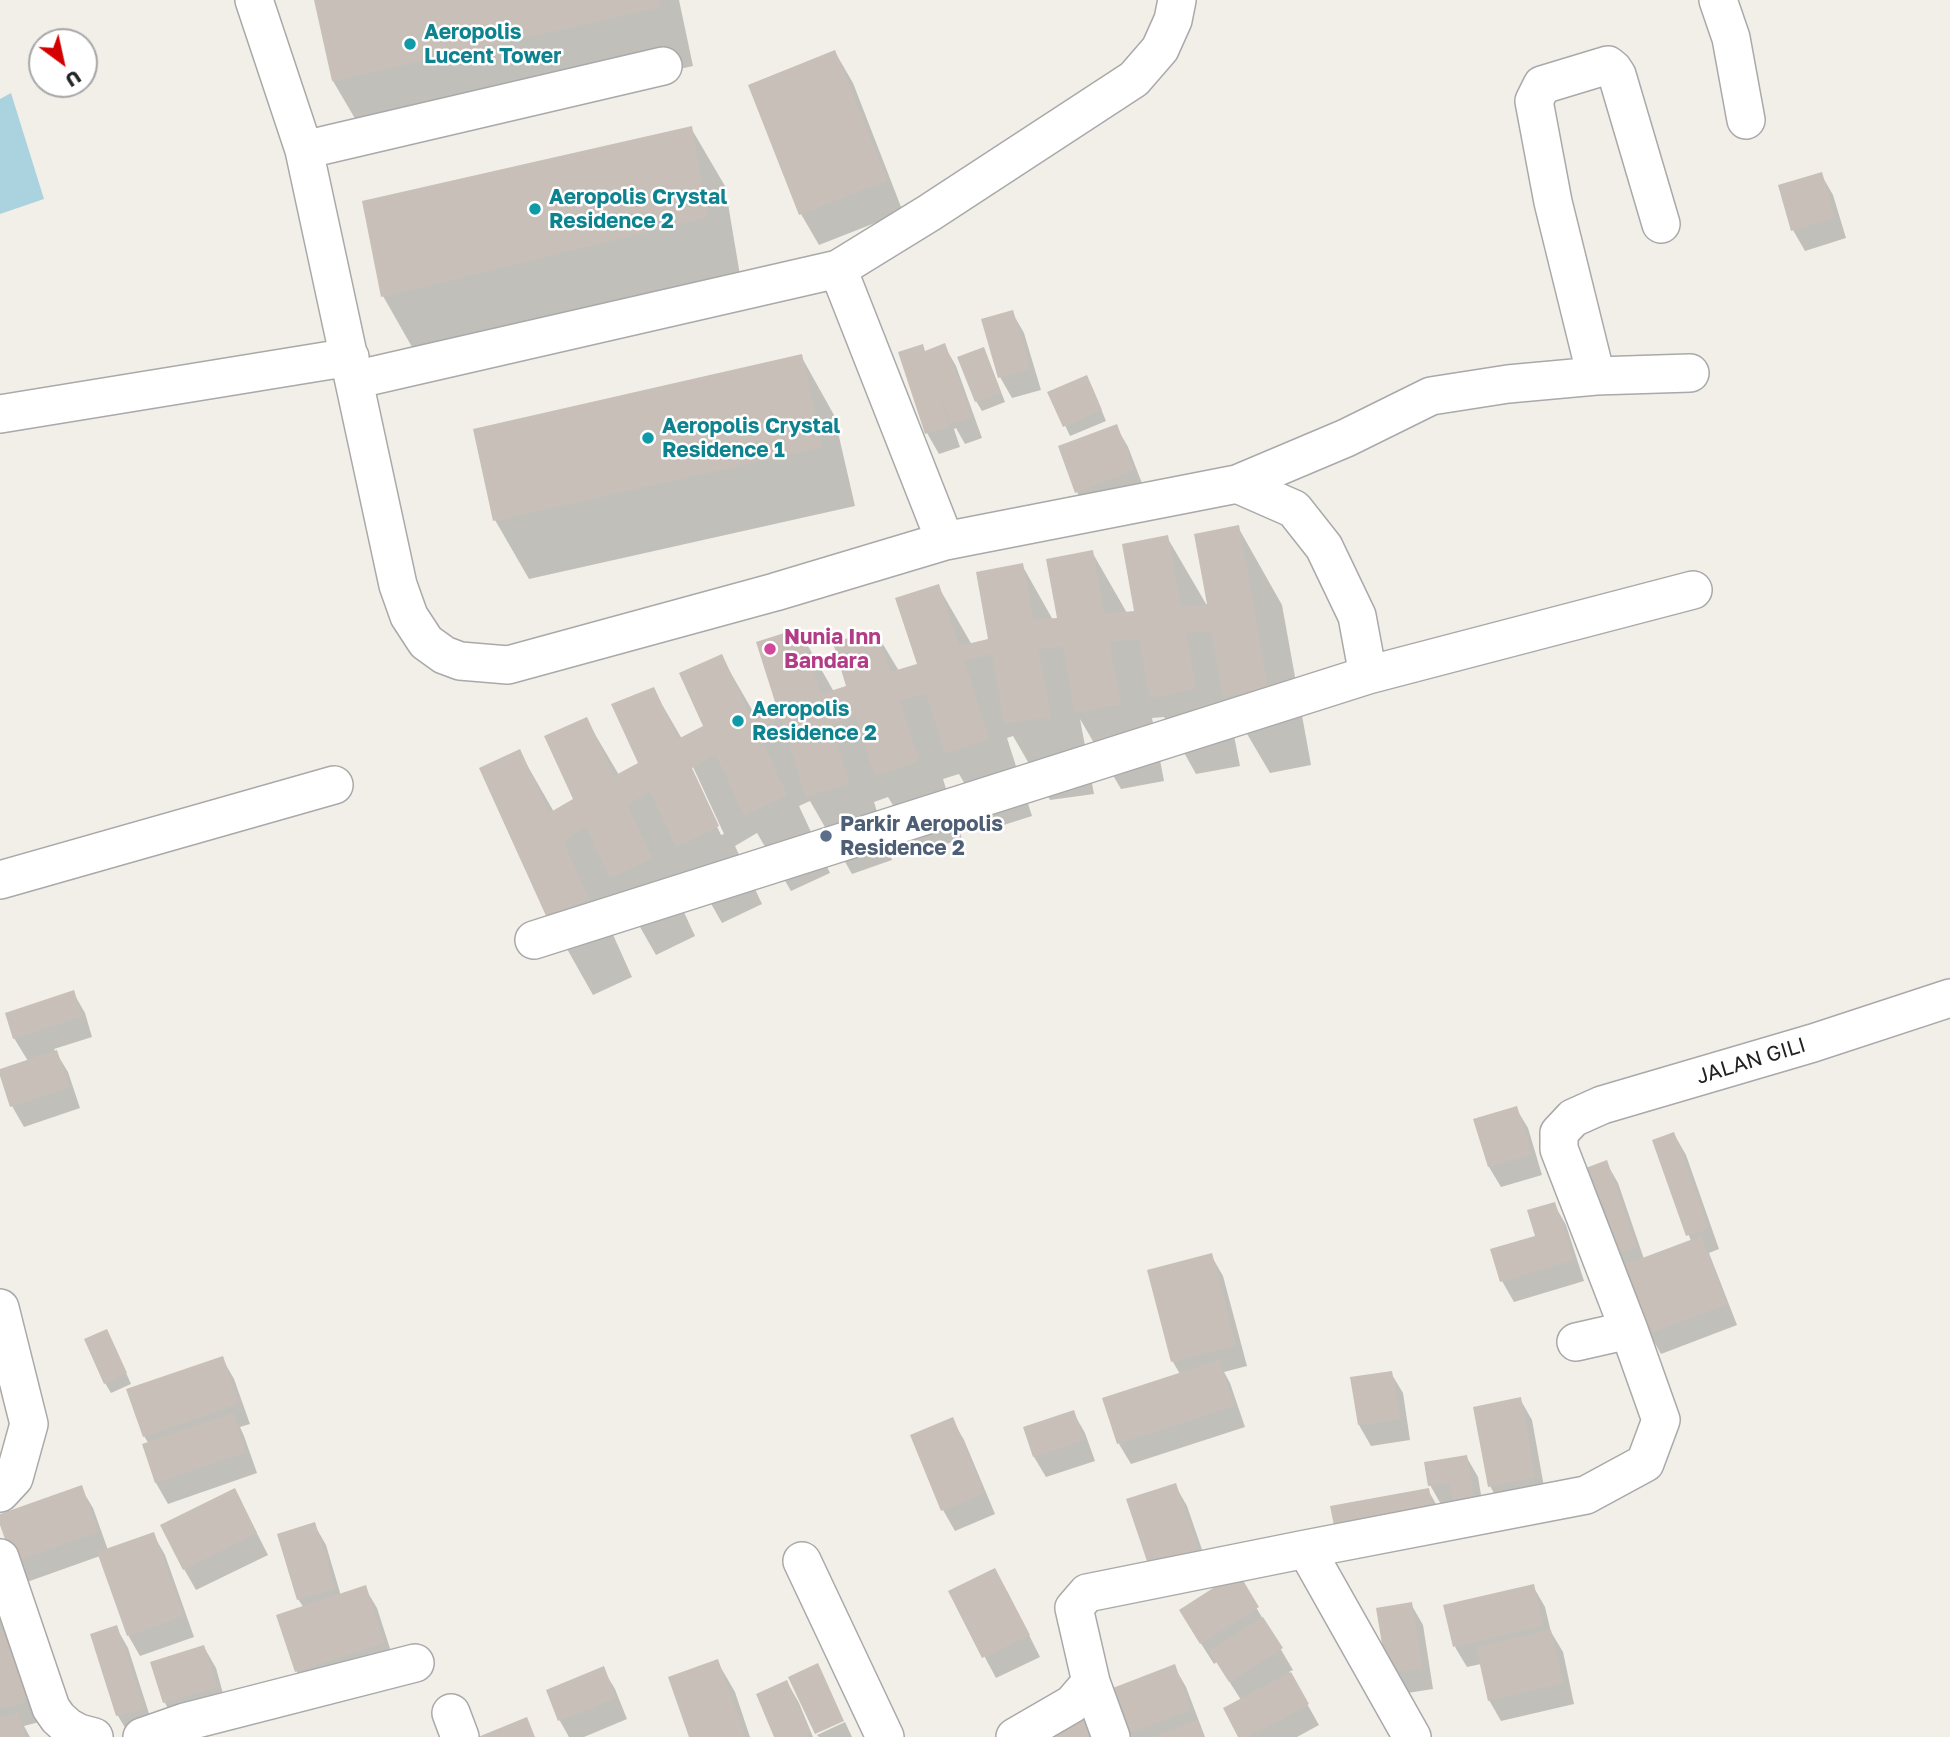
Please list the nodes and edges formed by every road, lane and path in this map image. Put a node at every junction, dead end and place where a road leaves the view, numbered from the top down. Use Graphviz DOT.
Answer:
graph roads {
  1 [pos="254,0"];
  2 [pos="1177,0"];
  3 [pos="1718,0"];
  4 [pos="663,66"];
  5 [pos="1746,120"];
  6 [pos="304,150"];
  7 [pos="1661,224"];
  8 [pos="838,269"];
  9 [pos="352,369"];
  10 [pos="1690,373"];
  11 [pos="1596,376"];
  12 [pos="0,414"];
  13 [pos="1237,484"];
  14 [pos="945,541"];
  15 [pos="1693,590"];
  16 [pos="1368,675"];
  17 [pos="334,785"];
  18 [pos="0,880"];
  19 [pos="534,940"];
  20 [pos="1950,998"];
  21 [pos="0,1308"];
  22 [pos="1629,1330"];
  23 [pos="1576,1342"];
  24 [pos="0,1493"];
  25 [pos="1306,1549"];
  26 [pos="0,1558"];
  27 [pos="802,1561"];
  28 [pos="415,1663"];
  29 [pos="1091,1682"];
  30 [pos="94,1737"];
  31 [pos="142,1737"];
  32 [pos="885,1737"];
  33 [pos="1015,1737"];
  34 [pos="1111,1737"];
  35 [pos="1412,1737"];
  1 -- 6 [label="street"];
  2 -- 8 [label="street"];
  3 -- 5 [label="street"];
  4 -- 6 [label="street"];
  6 -- 9 [label="street"];
  7 -- 11 [label="street"];
  8 -- 9 [label="street"];
  8 -- 14 [label="street"];
  9 -- 12 [label="street"];
  9 -- 14 [label="street"];
  10 -- 11 [label="street"];
  11 -- 13 [label="street"];
  13 -- 14 [label="street"];
  13 -- 16 [label="street"];
  15 -- 16 [label="street"];
  16 -- 19 [label="street"];
  17 -- 18 [label="street"];
  20 -- 22 [label="street, JALAN GILI"];
  21 -- 24 [label="street"];
  22 -- 23 [label="street"];
  22 -- 25 [label="street"];
  25 -- 29 [label="street"];
  25 -- 35 [label="street"];
  26 -- 30 [label="street"];
  27 -- 32 [label="street"];
  28 -- 31 [label="street"];
  29 -- 33 [label="street"];
  29 -- 34 [label="street"];
}
